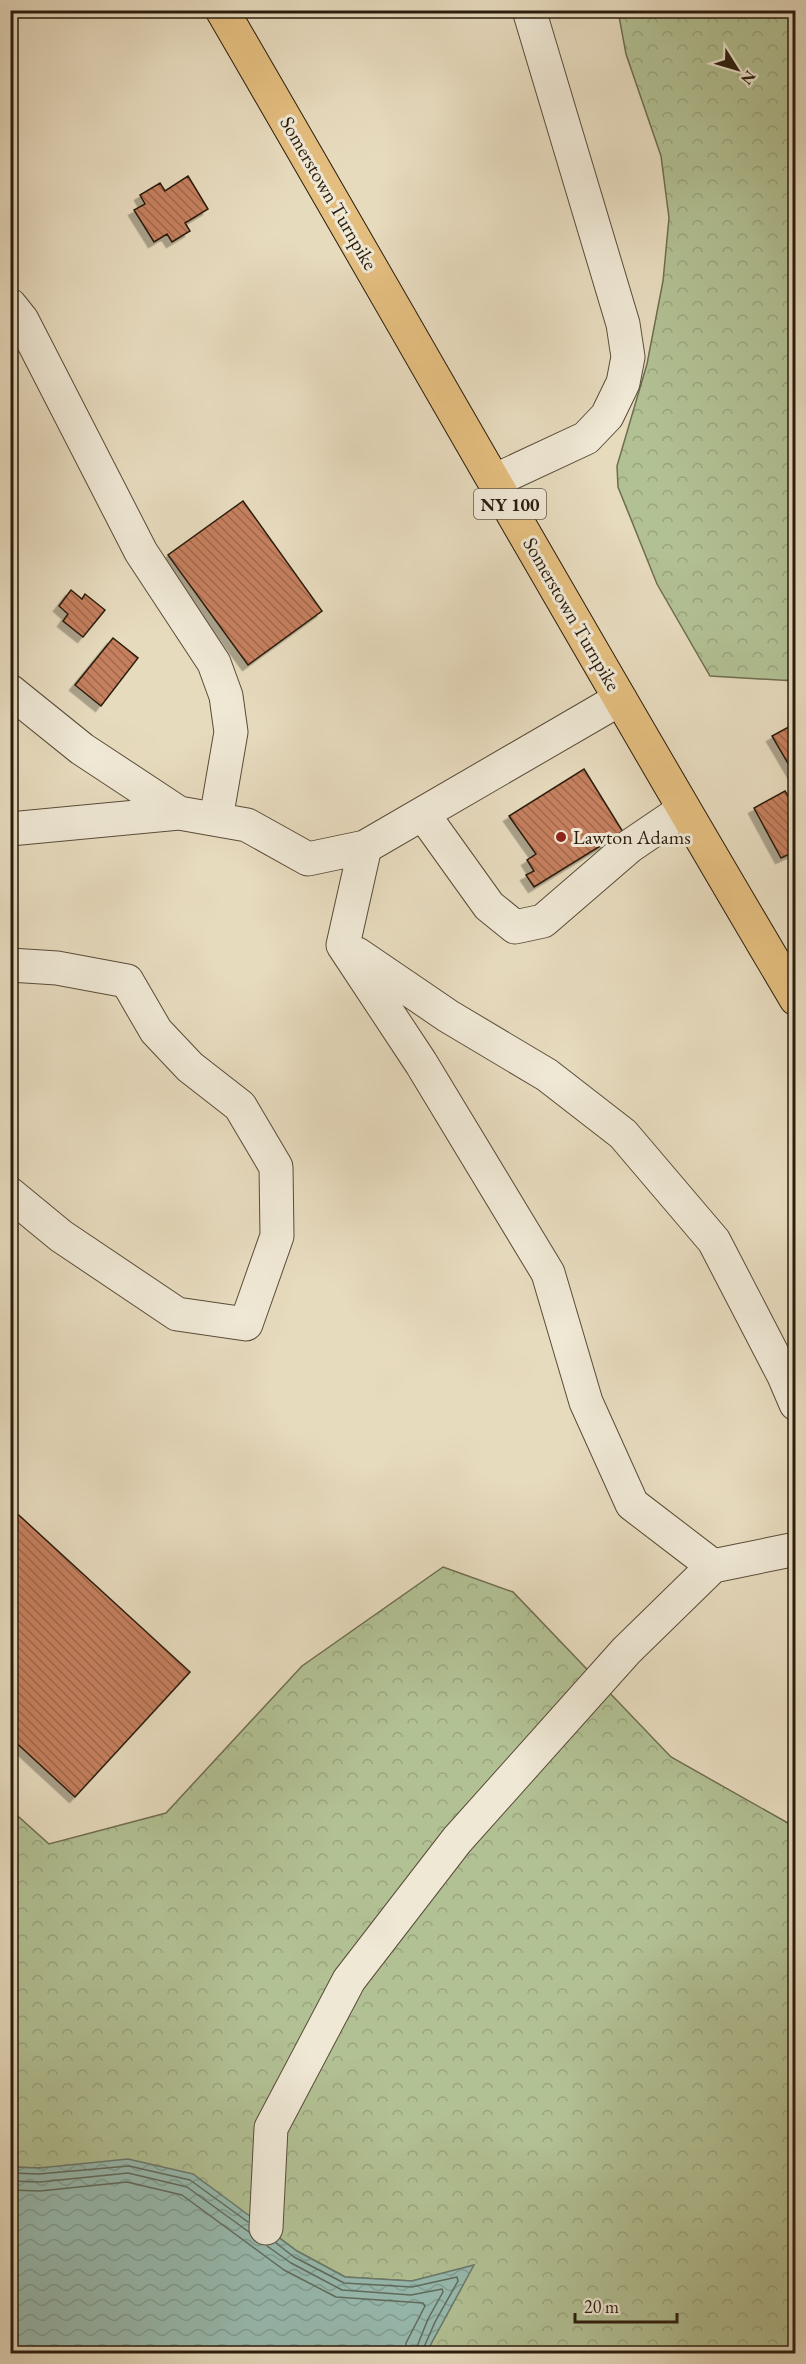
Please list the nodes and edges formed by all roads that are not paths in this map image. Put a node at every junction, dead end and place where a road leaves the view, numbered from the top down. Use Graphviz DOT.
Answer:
graph roads {
  1 [pos="222,10"];
  2 [pos="529,10"];
  3 [pos="10,305"];
  4 [pos="496,480"];
  5 [pos="10,691"];
  6 [pos="620,699"];
  7 [pos="683,810"];
  8 [pos="179,813"];
  9 [pos="423,814"];
  10 [pos="216,819"];
  11 [pos="10,829"];
  12 [pos="365,847"];
  13 [pos="344,945"];
  14 [pos="10,965"];
  15 [pos="795,999"];
  16 [pos="10,1194"];
  17 [pos="795,1404"];
  18 [pos="795,1549"];
  19 [pos="713,1566"];
  20 [pos="266,2228"];
  1 -- 4 [label="main road, Somerstown Turnpike / NY 100"];
  2 -- 4 [label="lane"];
  3 -- 10 [label="lane"];
  4 -- 6 [label="main road, Somerstown Turnpike / NY 100"];
  5 -- 8 [label="lane"];
  6 -- 7 [label="main road, Somerstown Turnpike / NY 100"];
  6 -- 9 [label="lane"];
  7 -- 9 [label="lane"];
  7 -- 15 [label="main road, Somerstown Turnpike / NY 100"];
  8 -- 10 [label="lane"];
  8 -- 11 [label="lane"];
  9 -- 12 [label="lane"];
  10 -- 12 [label="lane"];
  12 -- 13 [label="lane"];
  13 -- 17 [label="lane"];
  13 -- 19 [label="lane"];
  14 -- 16 [label="lane"];
  18 -- 19 [label="lane"];
  19 -- 20 [label="lane"];
}
